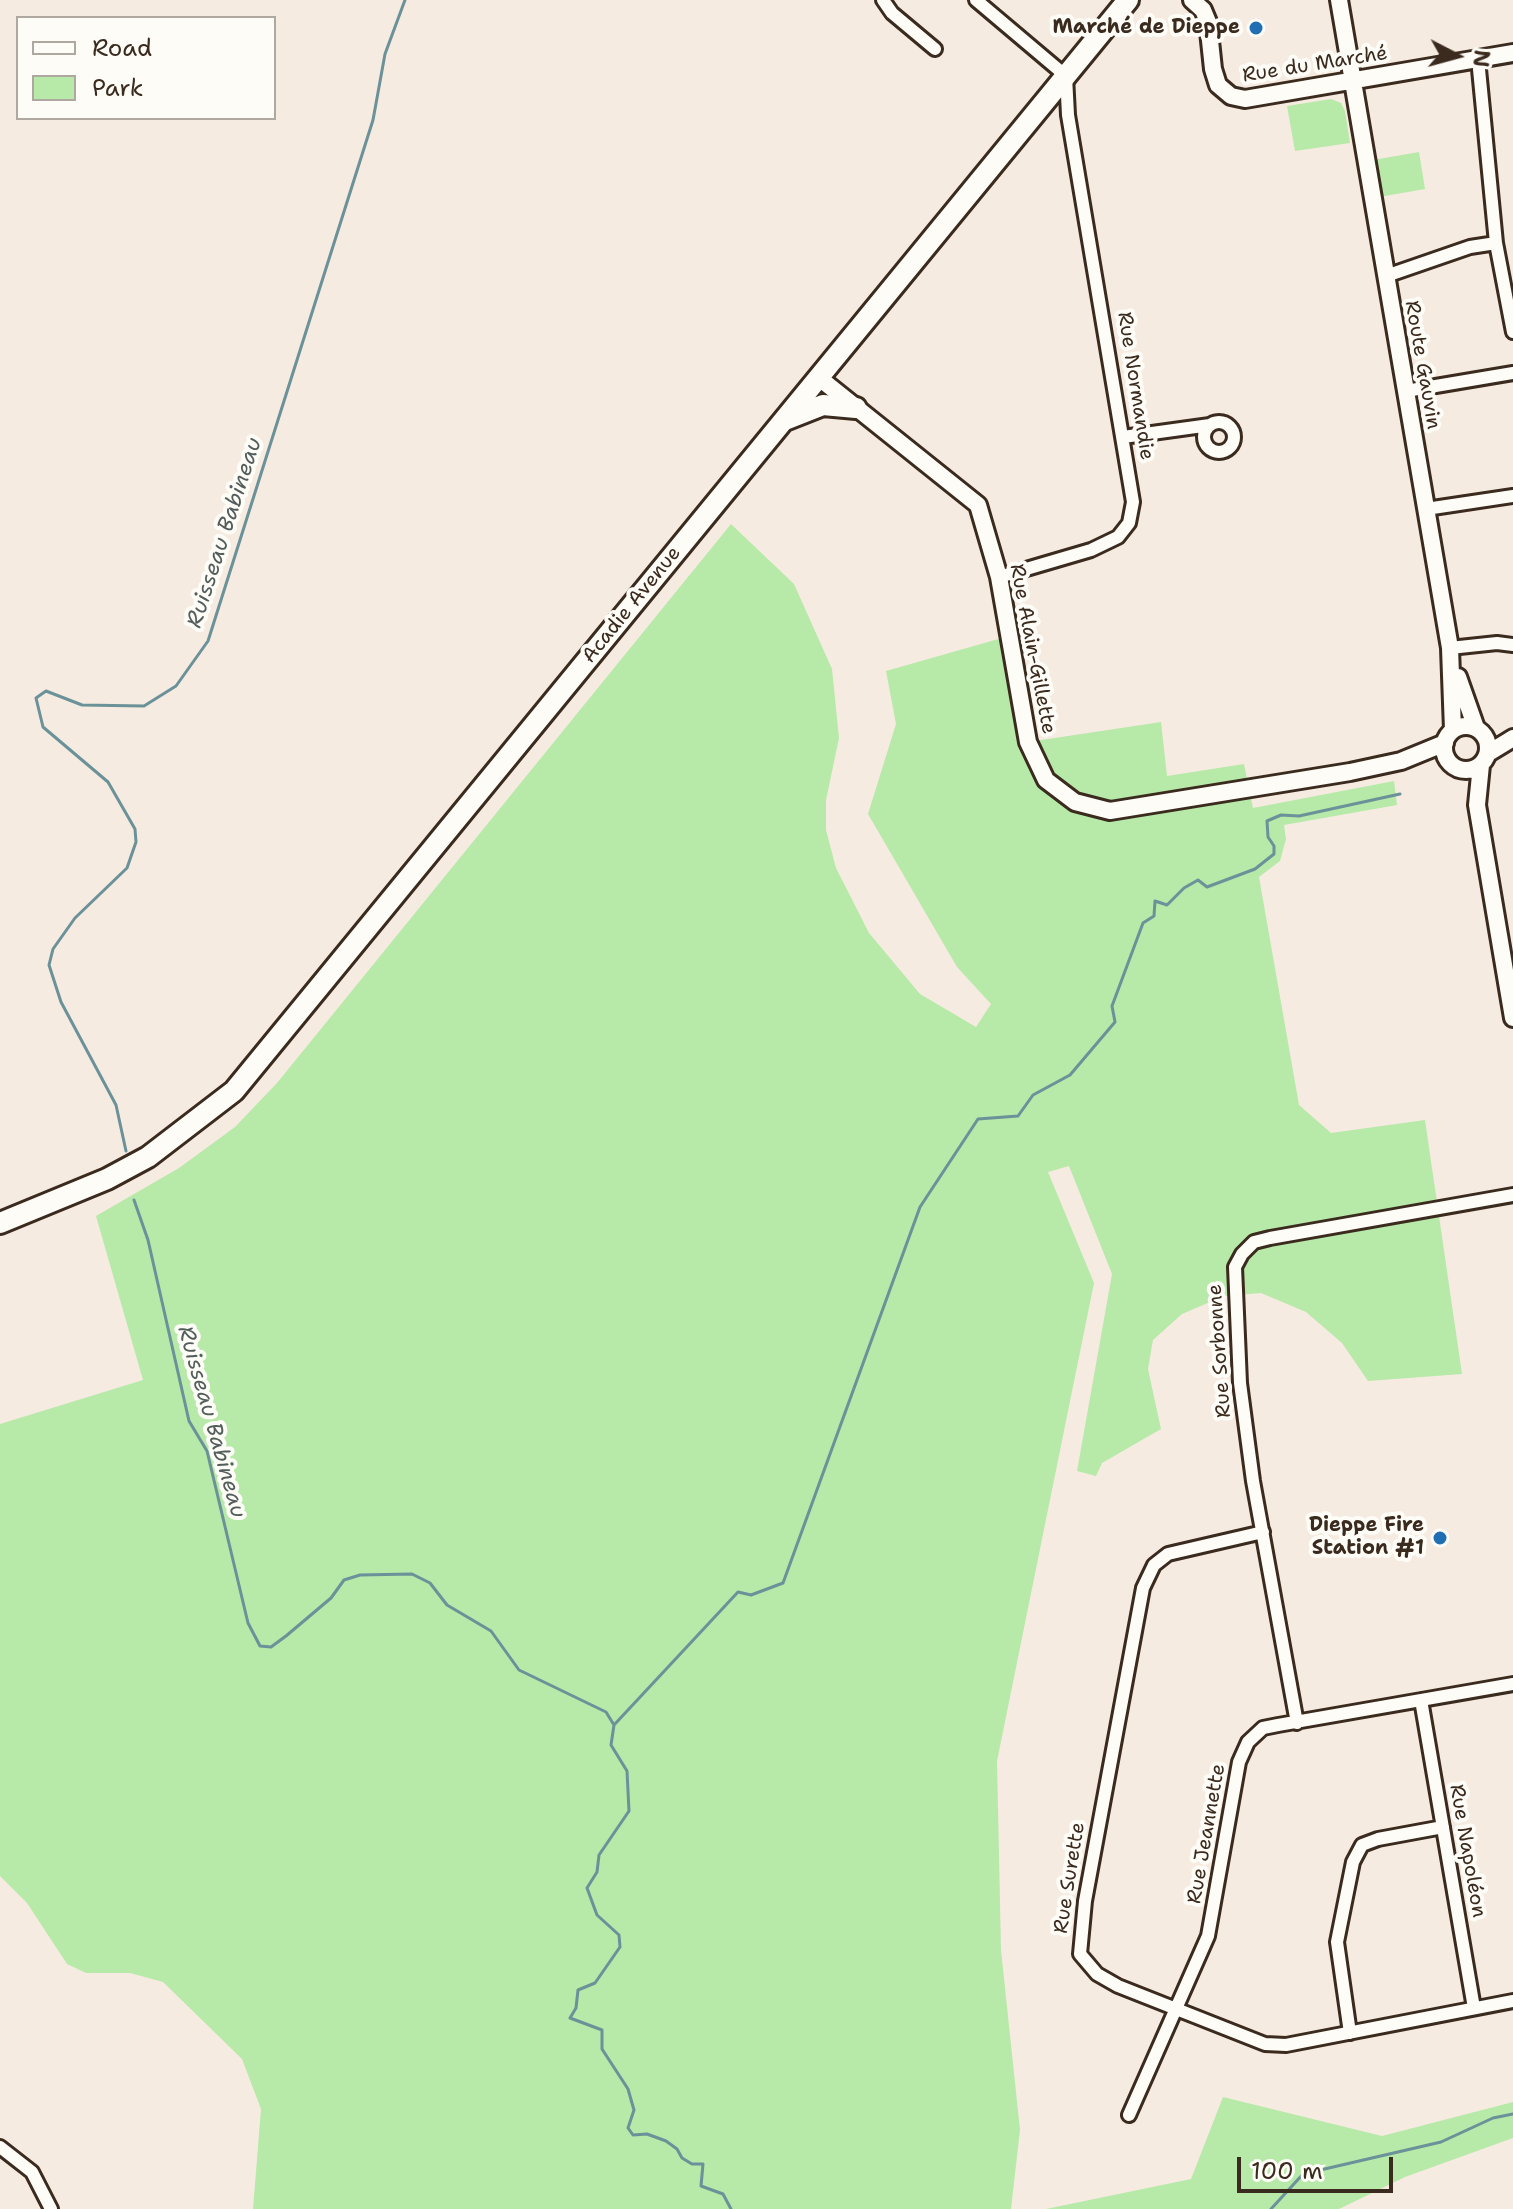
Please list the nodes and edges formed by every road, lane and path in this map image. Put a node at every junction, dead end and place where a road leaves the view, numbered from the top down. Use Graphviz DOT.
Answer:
graph roads {
  1 [pos="883,0"];
  2 [pos="976,0"];
  3 [pos="1128,0"];
  4 [pos="1192,0"];
  5 [pos="1339,0"];
  6 [pos="935,49"];
  7 [pos="1513,53"];
  8 [pos="1478,59"];
  9 [pos="1066,76"];
  10 [pos="1353,81"];
  11 [pos="1042,104"];
  12 [pos="1068,115"];
  13 [pos="1496,243"];
  14 [pos="1386,276"];
  15 [pos="1513,332"];
  16 [pos="1513,373"];
  17 [pos="818,377"];
  18 [pos="1406,391"];
  19 [pos="856,408"];
  20 [pos="782,421"];
  21 [pos="1210,425"];
  22 [pos="1123,437"];
  23 [pos="1513,496"];
  24 [pos="1426,509"];
  25 [pos="999,577"];
  26 [pos="1513,645"];
  27 [pos="1451,652"];
  28 [pos="1480,731"];
  29 [pos="1513,735"];
  30 [pos="1449,736"];
  31 [pos="1484,759"];
  32 [pos="1401,761"];
  33 [pos="1454,766"];
  34 [pos="1477,805"];
  35 [pos="1513,1018"];
  36 [pos="1513,1195"];
  37 [pos="0,1223"];
  38 [pos="1263,1532"];
  39 [pos="1513,1684"];
  40 [pos="1421,1700"];
  41 [pos="1297,1723"];
  42 [pos="1443,1827"];
  43 [pos="1513,2001"];
  44 [pos="1474,2008"];
  45 [pos="1176,2010"];
  46 [pos="1350,2033"];
  47 [pos="1129,2115"];
  48 [pos="0,2147"];
  49 [pos="51,2209"];
  1 -- 6 [label="street"];
  2 -- 9 [label="street"];
  3 -- 9 [label="main road, Acadie Avenue"];
  4 -- 10 [label="street, Rue du Marché"];
  5 -- 10 [label="street, Route Gauvin"];
  7 -- 8 [label="street, Rue du Marché"];
  8 -- 10 [label="street, Rue du Marché"];
  8 -- 13 [label="street"];
  9 -- 11 [label="main road, Acadie Avenue"];
  9 -- 12 [label="street, Rue Normandie"];
  10 -- 14 [label="street, Route Gauvin"];
  11 -- 12 [label="street"];
  11 -- 17 [label="main road, Acadie Avenue"];
  12 -- 22 [label="street, Rue Normandie"];
  13 -- 14 [label="street"];
  13 -- 15 [label="street"];
  14 -- 18 [label="street, Route Gauvin"];
  16 -- 18 [label="street"];
  17 -- 19 [label="street, Rue Alain-Gillette"];
  17 -- 20 [label="main road, Acadie Avenue"];
  18 -- 24 [label="street, Route Gauvin"];
  19 -- 20 [label="main road"];
  19 -- 25 [label="street, Rue Alain-Gillette"];
  20 -- 37 [label="main road, Acadie Avenue"];
  21 -- 22 [label="street"];
  22 -- 25 [label="street, Rue Normandie"];
  23 -- 24 [label="street"];
  24 -- 27 [label="street, Route Gauvin"];
  25 -- 32 [label="street, Rue Alain-Gillette"];
  26 -- 27 [label="street"];
  27 -- 28 [label="street, Route Gauvin"];
  27 -- 30 [label="street, Route Gauvin"];
  28 -- 29 [label="street"];
  28 -- 30 [label="street"];
  28 -- 31 [label="street"];
  29 -- 31 [label="street"];
  30 -- 32 [label="street, Rue Alain-Gillette"];
  30 -- 33 [label="street"];
  31 -- 33 [label="street"];
  31 -- 34 [label="street"];
  32 -- 33 [label="street, Rue Alain-Gillette"];
  33 -- 34 [label="street"];
  34 -- 35 [label="street"];
  36 -- 38 [label="street, Rue Sorbonne"];
  38 -- 41 [label="street, Rue Sorbonne"];
  38 -- 45 [label="street, Rue Surette"];
  39 -- 40 [label="street, Rue Jeannette"];
  40 -- 41 [label="street, Rue Jeannette"];
  40 -- 42 [label="street, Rue Napoléon"];
  41 -- 45 [label="street, Rue Jeannette"];
  42 -- 44 [label="street, Rue Napoléon"];
  42 -- 46 [label="street"];
  43 -- 44 [label="street, Rue Surette"];
  44 -- 46 [label="street, Rue Surette"];
  45 -- 46 [label="street, Rue Surette"];
  45 -- 47 [label="street, Rue Jeannette"];
  48 -- 49 [label="street"];
}
